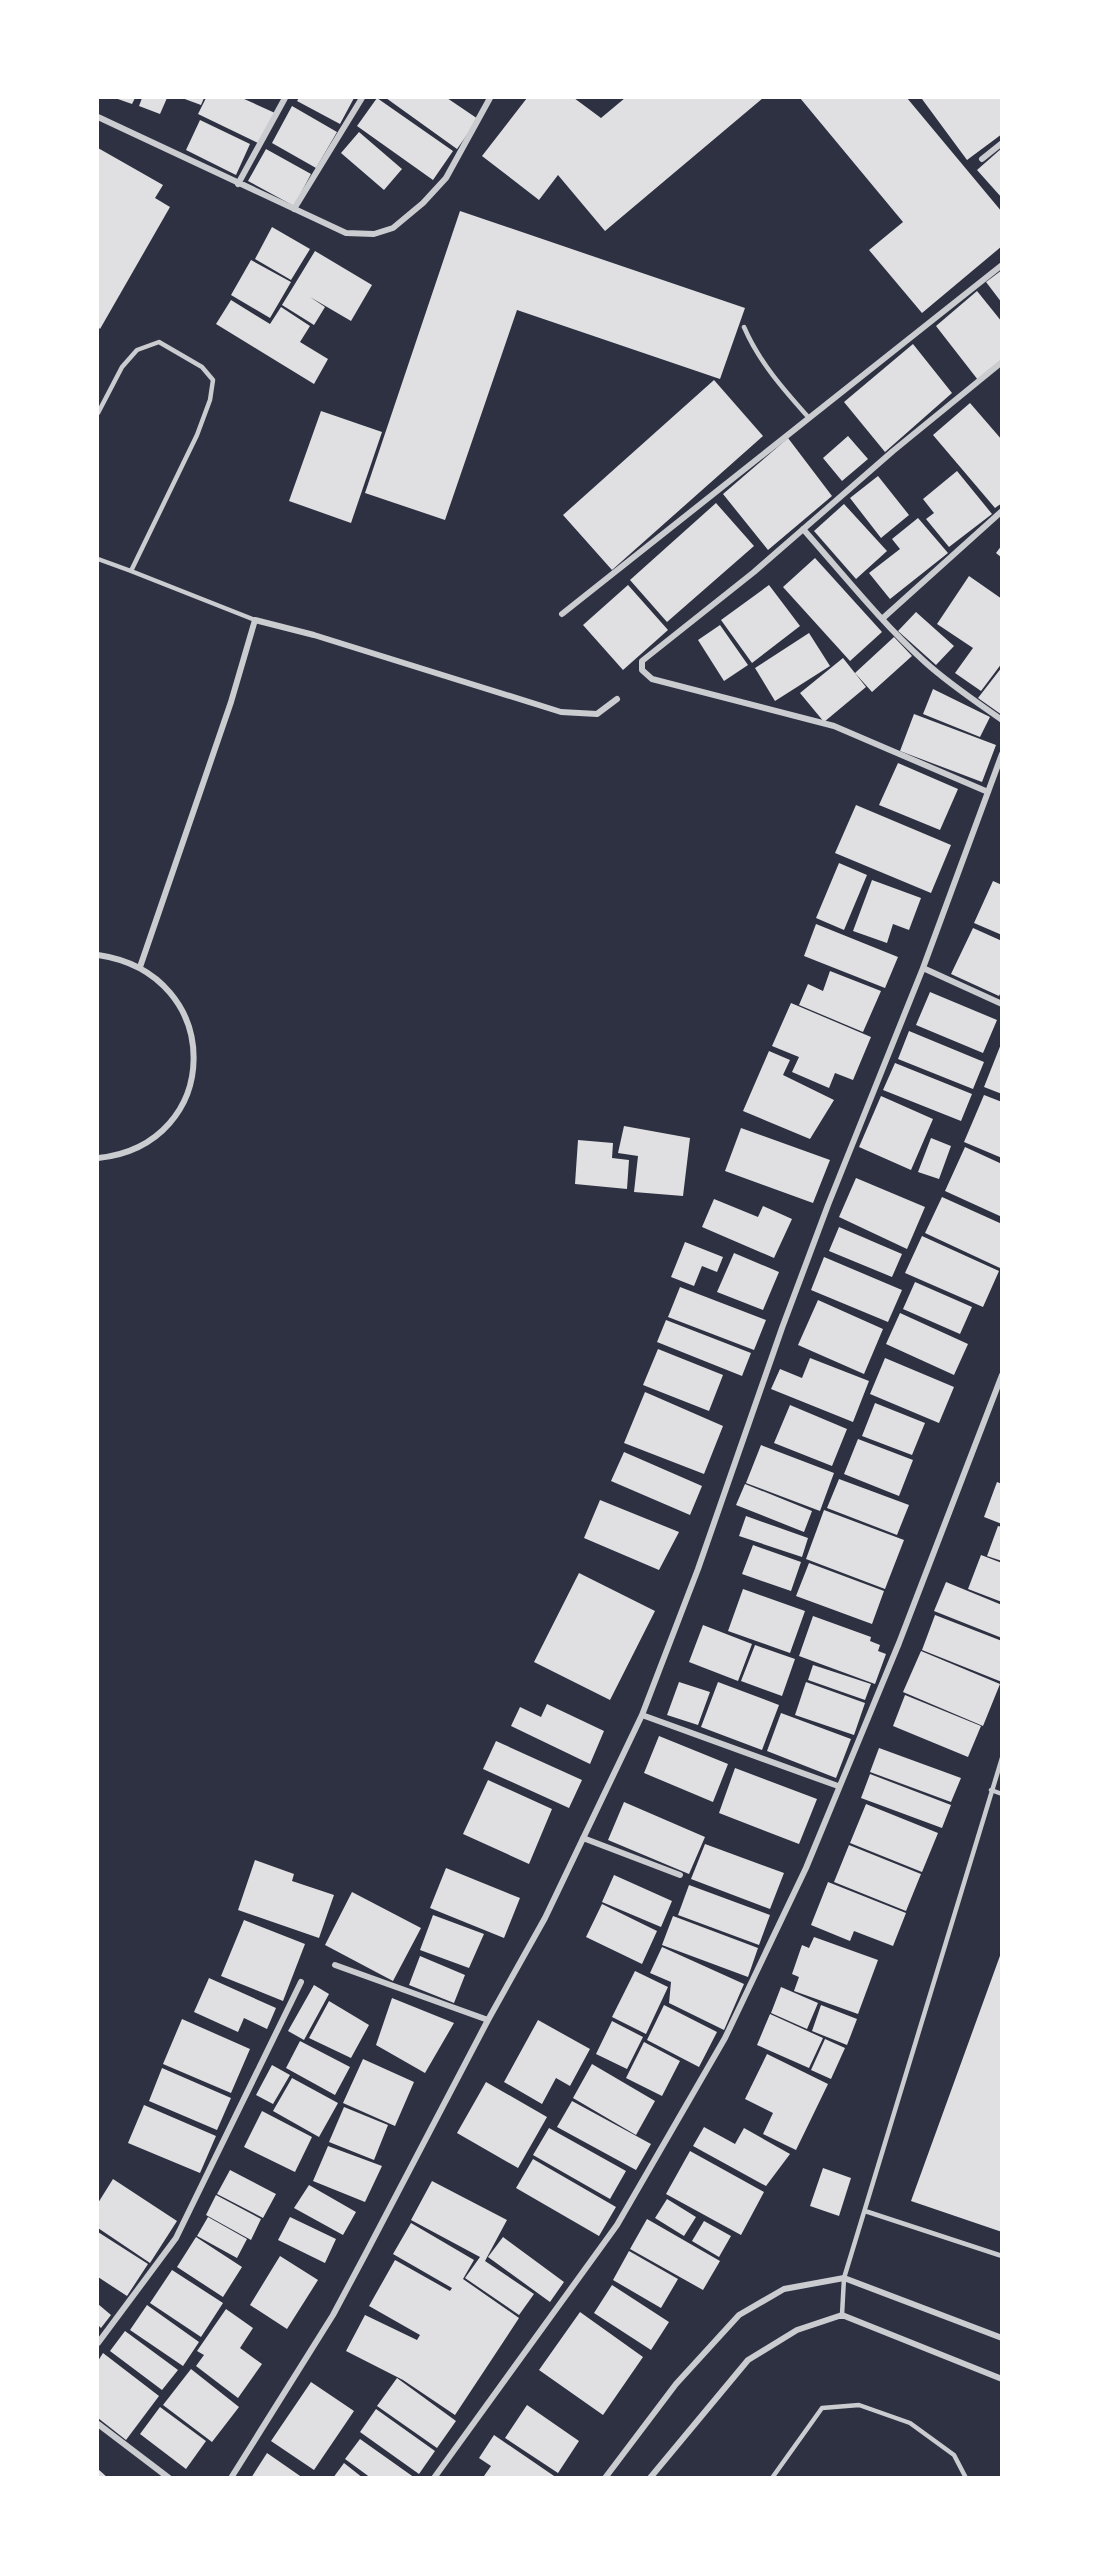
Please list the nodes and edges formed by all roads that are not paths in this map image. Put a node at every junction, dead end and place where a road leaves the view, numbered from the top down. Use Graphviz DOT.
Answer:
graph roads {
  1 [pos="285,98"];
  2 [pos="362,98"];
  3 [pos="490,98"];
  4 [pos="98,117"];
  5 [pos="1002,143"];
  6 [pos="982,159"];
  7 [pos="238,184"];
  8 [pos="294,209"];
  9 [pos="1002,265"];
  10 [pos="744,327"];
  11 [pos="1002,362"];
  12 [pos="98,413"];
  13 [pos="809,418"];
  14 [pos="1002,511"];
  15 [pos="803,529"];
  16 [pos="98,559"];
  17 [pos="131,571"];
  18 [pos="562,614"];
  19 [pos="882,619"];
  20 [pos="255,620"];
  21 [pos="617,699"];
  22 [pos="1002,720"];
  23 [pos="1002,754"];
  24 [pos="988,792"];
  25 [pos="98,955"];
  26 [pos="140,967"];
  27 [pos="923,968"];
  28 [pos="1002,1004"];
  29 [pos="98,1158"];
  30 [pos="1002,1375"];
  31 [pos="642,1715"];
  32 [pos="1002,1758"];
  33 [pos="838,1786"];
  34 [pos="992,1790"];
  35 [pos="1002,1794"];
  36 [pos="583,1838"];
  37 [pos="680,1875"];
  38 [pos="335,1965"];
  39 [pos="301,1983"];
  40 [pos="488,2020"];
  41 [pos="865,2211"];
  42 [pos="1002,2256"];
  43 [pos="844,2278"];
  44 [pos="842,2315"];
  45 [pos="1002,2337"];
  46 [pos="98,2343"];
  47 [pos="1002,2379"];
  48 [pos="98,2424"];
  49 [pos="169,2478"];
  50 [pos="231,2478"];
  51 [pos="434,2478"];
  52 [pos="605,2478"];
  53 [pos="650,2478"];
  54 [pos="772,2478"];
  55 [pos="966,2478"];
  1 -- 7 [label="street"];
  2 -- 8 [label="street"];
  3 -- 8 [label="street"];
  4 -- 7 [label="street"];
  5 -- 6 [label="street"];
  7 -- 8 [label="street"];
  9 -- 13 [label="street"];
  10 -- 13 [label="lane"];
  11 -- 15 [label="street"];
  12 -- 17 [label="lane"];
  13 -- 18 [label="street"];
  14 -- 19 [label="street"];
  15 -- 19 [label="street"];
  15 -- 24 [label="street"];
  16 -- 17 [label="lane"];
  17 -- 20 [label="lane"];
  19 -- 22 [label="street"];
  20 -- 21 [label="street"];
  20 -- 26 [label="street"];
  23 -- 24 [label="street"];
  24 -- 27 [label="street"];
  25 -- 26 [label="street"];
  26 -- 29 [label="street"];
  27 -- 28 [label="street"];
  27 -- 31 [label="street"];
  30 -- 33 [label="street"];
  31 -- 33 [label="street"];
  31 -- 36 [label="street"];
  32 -- 34 [label="lane"];
  33 -- 51 [label="street"];
  34 -- 35 [label="lane"];
  34 -- 41 [label="lane"];
  36 -- 37 [label="street"];
  36 -- 40 [label="street"];
  38 -- 40 [label="street"];
  39 -- 46 [label="street"];
  40 -- 50 [label="street"];
  41 -- 42 [label="lane"];
  41 -- 43 [label="lane"];
  43 -- 44 [label="lane"];
  43 -- 45 [label="street"];
  43 -- 52 [label="street"];
  44 -- 47 [label="street"];
  44 -- 53 [label="street"];
  48 -- 49 [label="street"];
  54 -- 55 [label="lane"];
}
